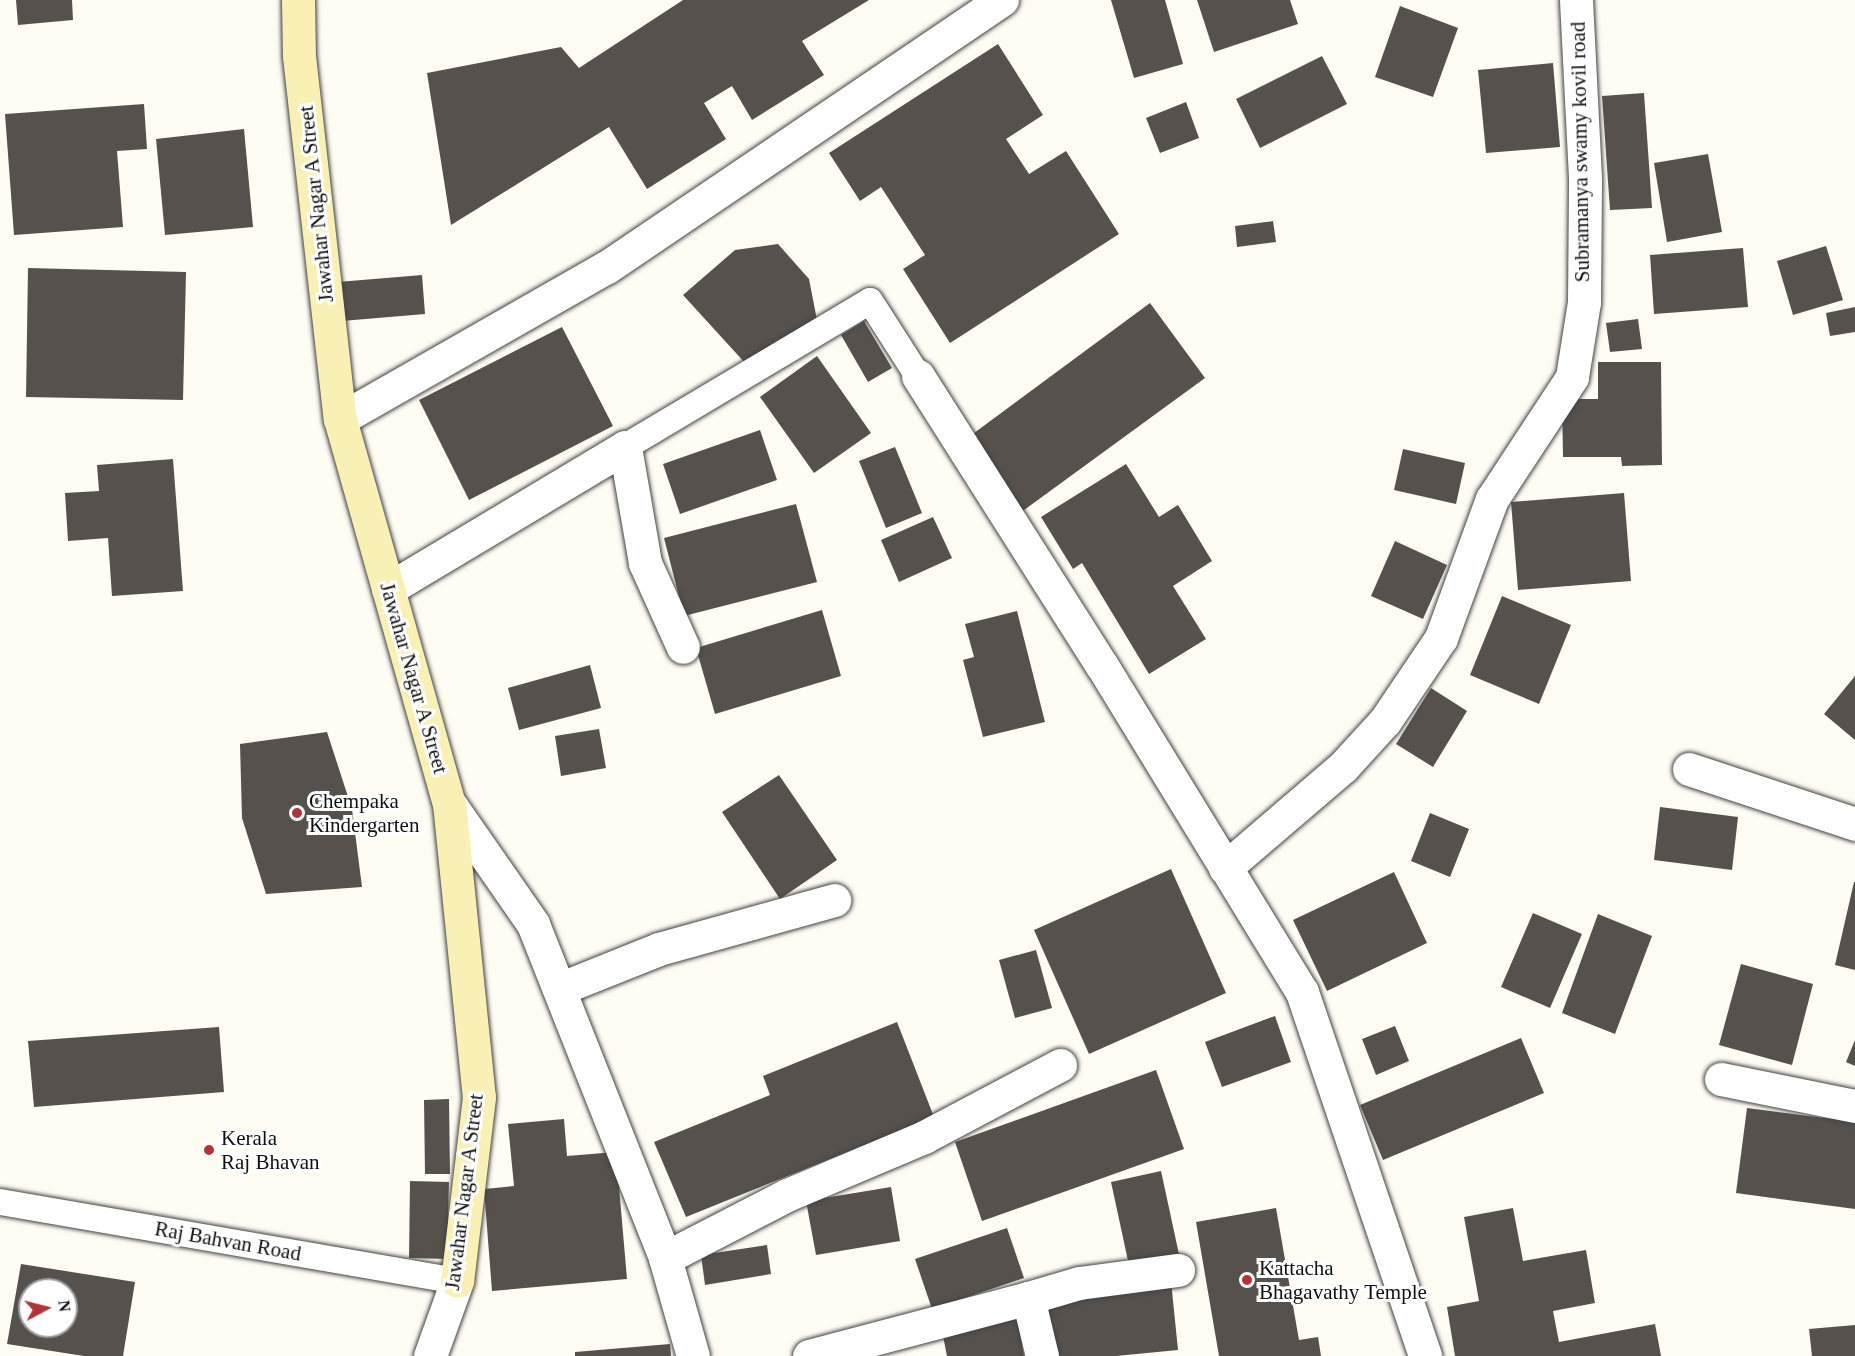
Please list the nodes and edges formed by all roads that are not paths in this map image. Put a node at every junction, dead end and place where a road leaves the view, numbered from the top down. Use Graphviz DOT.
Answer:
graph roads {
  1 [pos="298,0"];
  2 [pos="1002,0"];
  3 [pos="1576,0"];
  4 [pos="918,376"];
  5 [pos="340,419"];
  6 [pos="625,447"];
  7 [pos="388,589"];
  8 [pos="683,647"];
  9 [pos="1689,769"];
  10 [pos="450,803"];
  11 [pos="1855,824"];
  12 [pos="1225,868"];
  13 [pos="834,900"];
  14 [pos="559,988"];
  15 [pos="1060,1065"];
  16 [pos="1721,1079"];
  17 [pos="1855,1106"];
  18 [pos="0,1202"];
  19 [pos="665,1258"];
  20 [pos="1178,1270"];
  21 [pos="457,1281"];
  22 [pos="1028,1298"];
  23 [pos="430,1356"];
  24 [pos="693,1356"];
  25 [pos="809,1356"];
  26 [pos="1042,1356"];
  27 [pos="1425,1356"];
  1 -- 5 [label="street, Jawahar Nagar A Street"];
  2 -- 5 [label="street"];
  3 -- 12 [label="street, Subramanya swamy kovil road"];
  4 -- 6 [label="lane"];
  4 -- 12 [label="street"];
  5 -- 7 [label="street, Jawahar Nagar A Street"];
  6 -- 7 [label="street"];
  6 -- 8 [label="street"];
  7 -- 10 [label="street, Jawahar Nagar A Street"];
  9 -- 11 [label="street"];
  10 -- 14 [label="street"];
  10 -- 21 [label="street, Jawahar Nagar A Street"];
  12 -- 27 [label="street"];
  13 -- 14 [label="street"];
  14 -- 19 [label="street"];
  15 -- 19 [label="street"];
  16 -- 17 [label="street"];
  18 -- 21 [label="lane, Raj Bahvan Road"];
  19 -- 24 [label="street"];
  20 -- 22 [label="street"];
  21 -- 23 [label="street, Jawahar Nagar A Street"];
  22 -- 25 [label="street"];
  22 -- 26 [label="street"];
}
